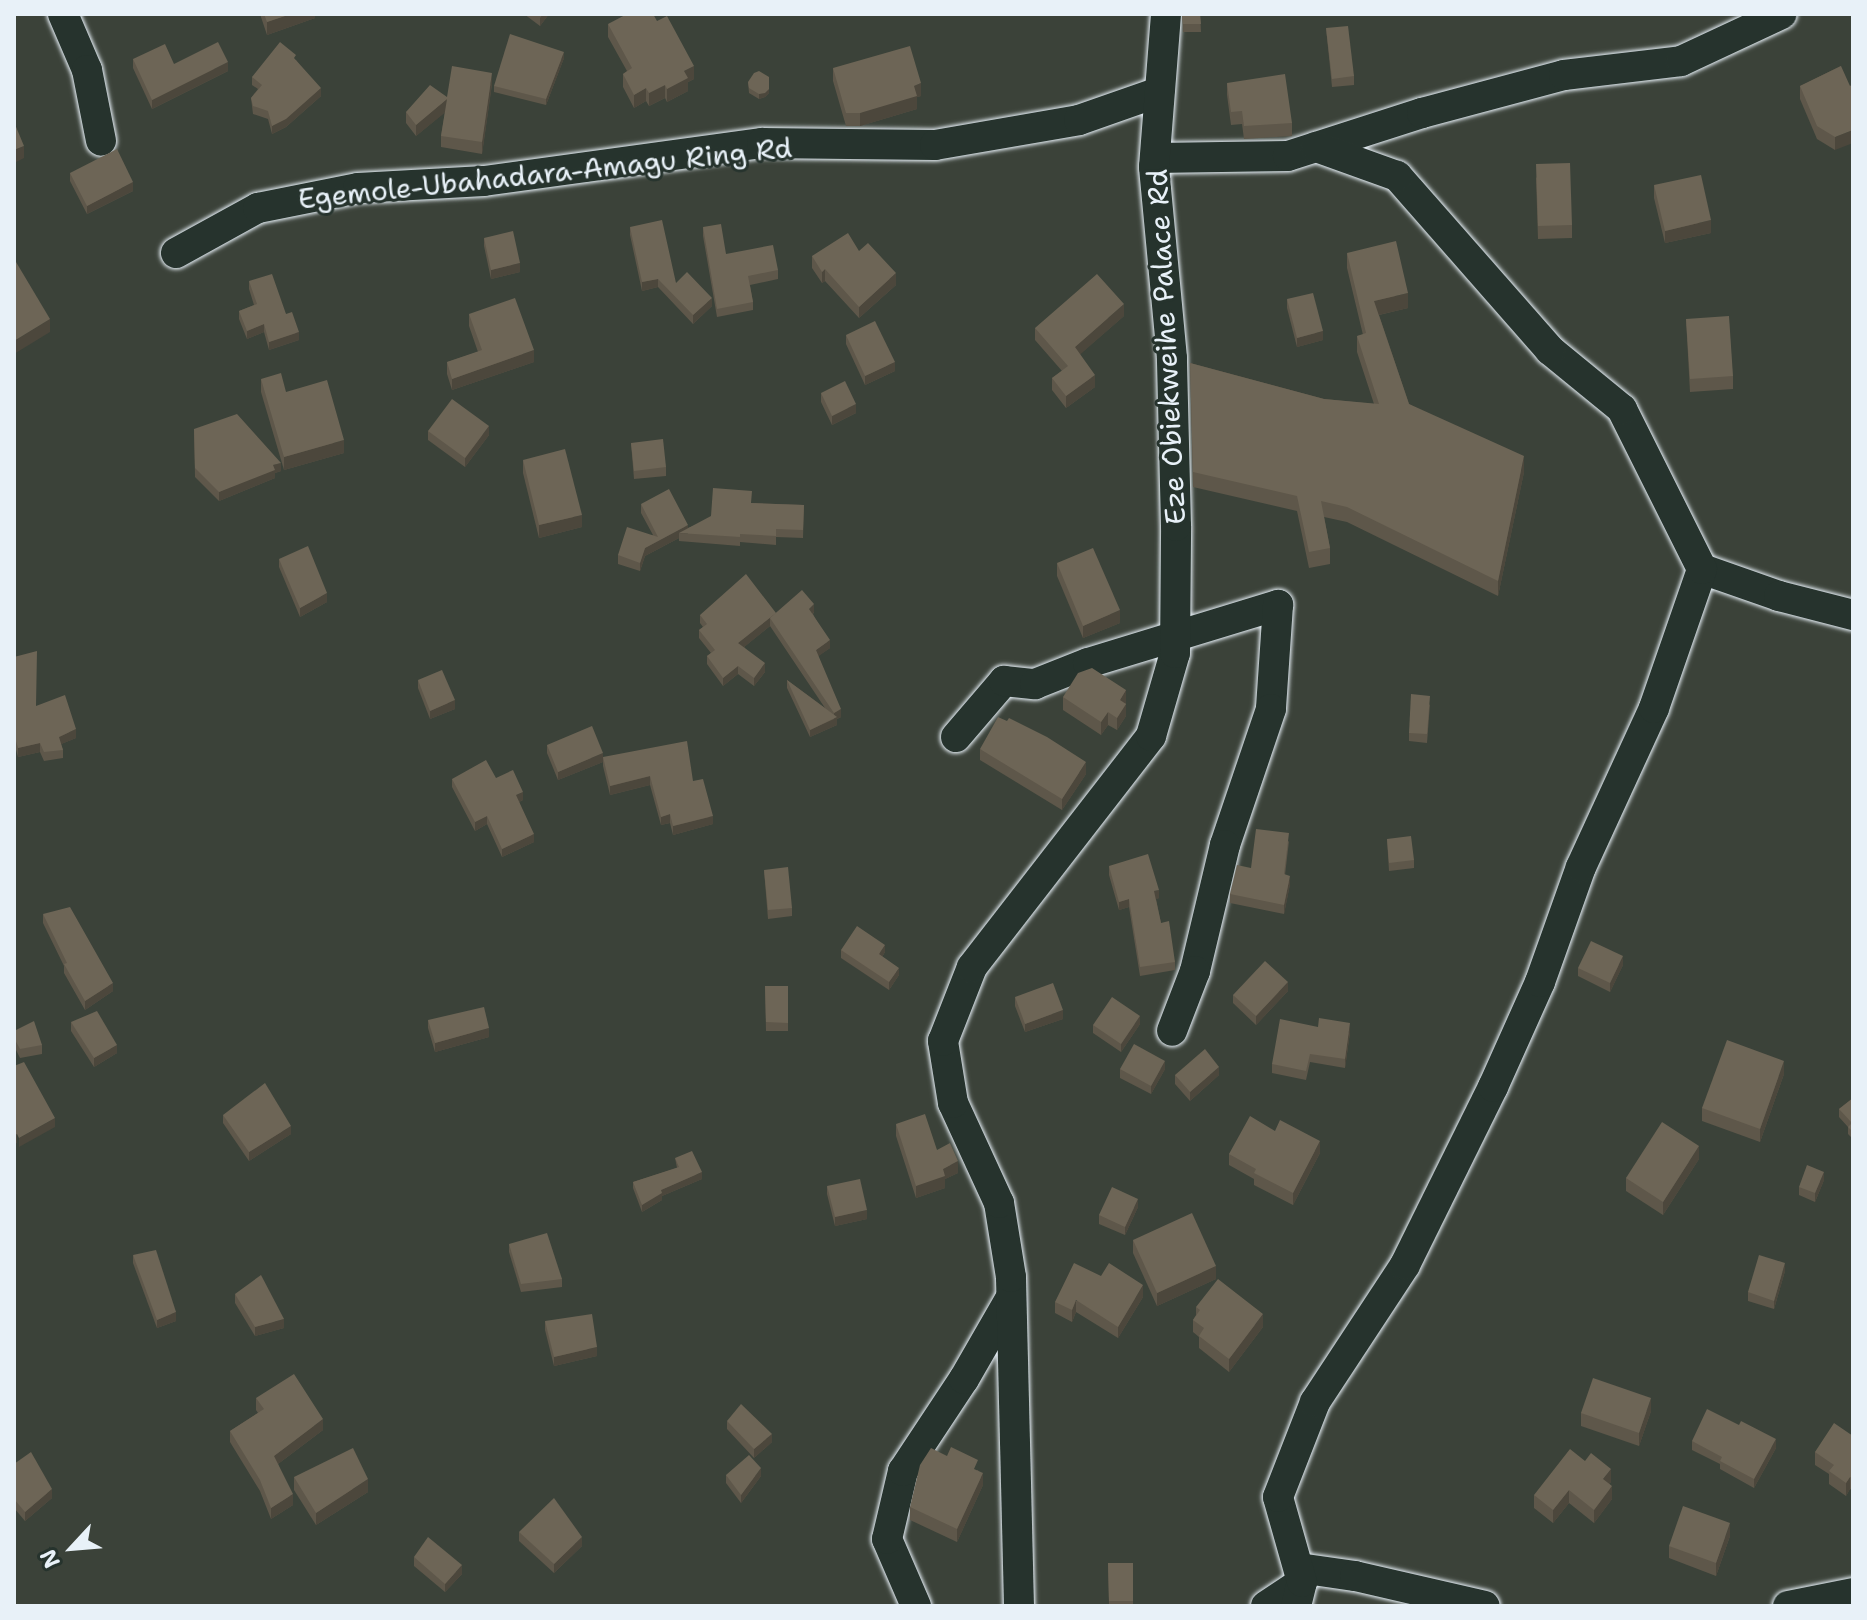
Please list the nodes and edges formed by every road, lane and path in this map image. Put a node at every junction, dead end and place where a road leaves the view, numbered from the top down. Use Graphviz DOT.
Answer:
graph roads {
  1 [pos="63,14"];
  2 [pos="1166,14"];
  3 [pos="1782,14"];
  4 [pos="1159,92"];
  5 [pos="101,141"];
  6 [pos="1316,147"];
  7 [pos="1155,158"];
  8 [pos="176,253"];
  9 [pos="1702,569"];
  10 [pos="1853,615"];
  11 [pos="1175,638"];
  12 [pos="956,737"];
  13 [pos="1172,1031"];
  14 [pos="1011,1297"];
  15 [pos="1299,1585"];
  16 [pos="1853,1593"];
  17 [pos="916,1606"];
  18 [pos="1019,1606"];
  19 [pos="1266,1606"];
  20 [pos="1485,1606"];
  21 [pos="1788,1606"];
  1 -- 5 [label="street"];
  2 -- 4 [label="street, Eze Obiekweihe Palace Rd"];
  3 -- 6 [label="street"];
  4 -- 7 [label="street, Eze Obiekweihe Palace Rd"];
  4 -- 8 [label="street, Egemole-Ubahadara-Amagu Ring Rd"];
  6 -- 7 [label="street"];
  6 -- 9 [label="street"];
  7 -- 11 [label="street, Eze Obiekweihe Palace Rd"];
  9 -- 10 [label="street"];
  9 -- 15 [label="street"];
  11 -- 12 [label="street"];
  11 -- 13 [label="street"];
  11 -- 14 [label="street, Eze Obiekweihe Palace Rd"];
  14 -- 17 [label="street"];
  14 -- 18 [label="street, Eze Obiekweihe Palace Rd"];
  15 -- 19 [label="street"];
  15 -- 20 [label="street"];
  16 -- 21 [label="street"];
}
